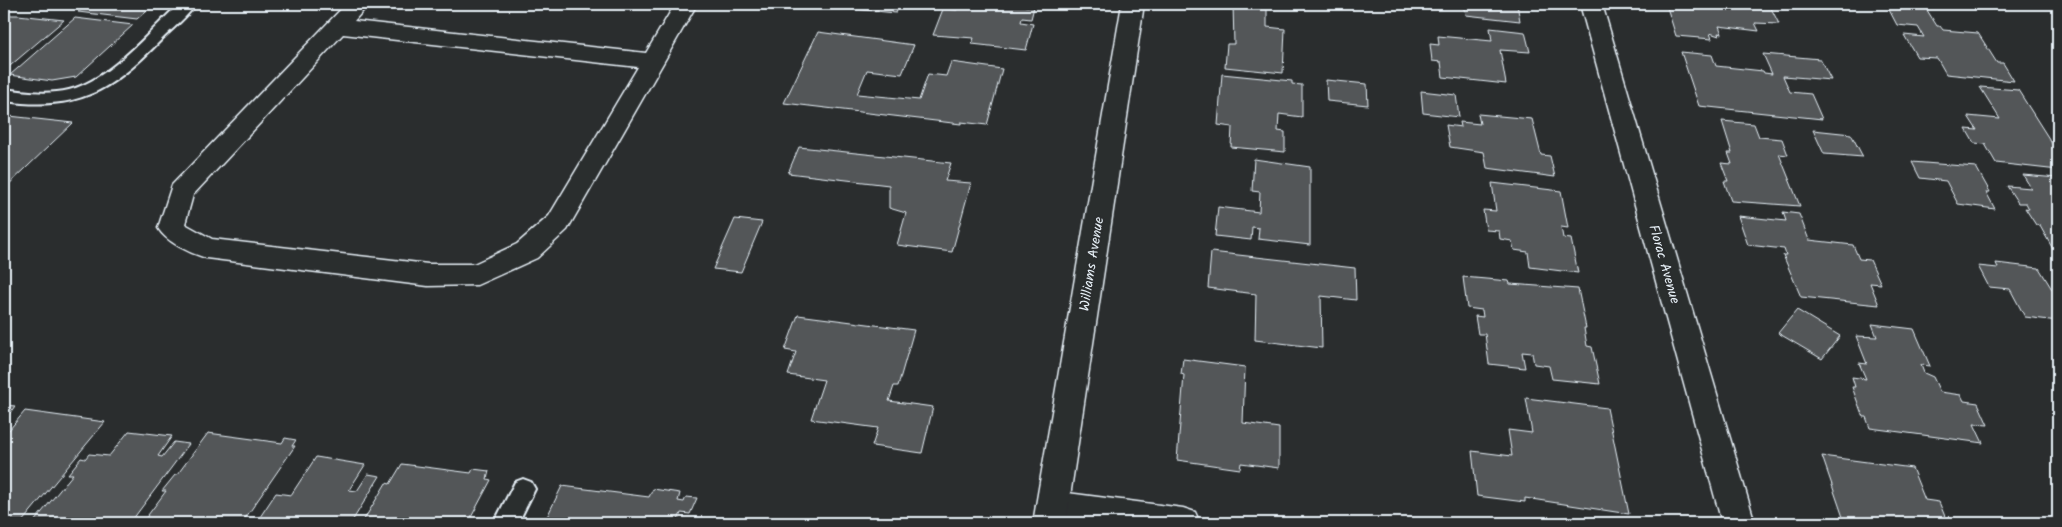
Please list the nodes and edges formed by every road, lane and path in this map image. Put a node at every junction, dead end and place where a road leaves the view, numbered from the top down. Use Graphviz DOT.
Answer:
graph roads {
  1 [pos="188,4"];
  2 [pos="358,4"];
  3 [pos="686,4"];
  4 [pos="1133,4"];
  5 [pos="1591,4"];
  6 [pos="337,26"];
  7 [pos="652,61"];
  8 [pos="4,95"];
  9 [pos="523,489"];
  10 [pos="1050,515"];
  11 [pos="506,523"];
  12 [pos="1183,523"];
  13 [pos="1738,523"];
  1 -- 8 [label="lane"];
  2 -- 6 [label="street"];
  3 -- 7 [label="street"];
  4 -- 10 [label="street, Williams Avenue"];
  5 -- 13 [label="street, Florac Avenue"];
  6 -- 7 [label="street"];
  6 -- 7 [label="street"];
  9 -- 11 [label="lane"];
  10 -- 12 [label="street"];
}
